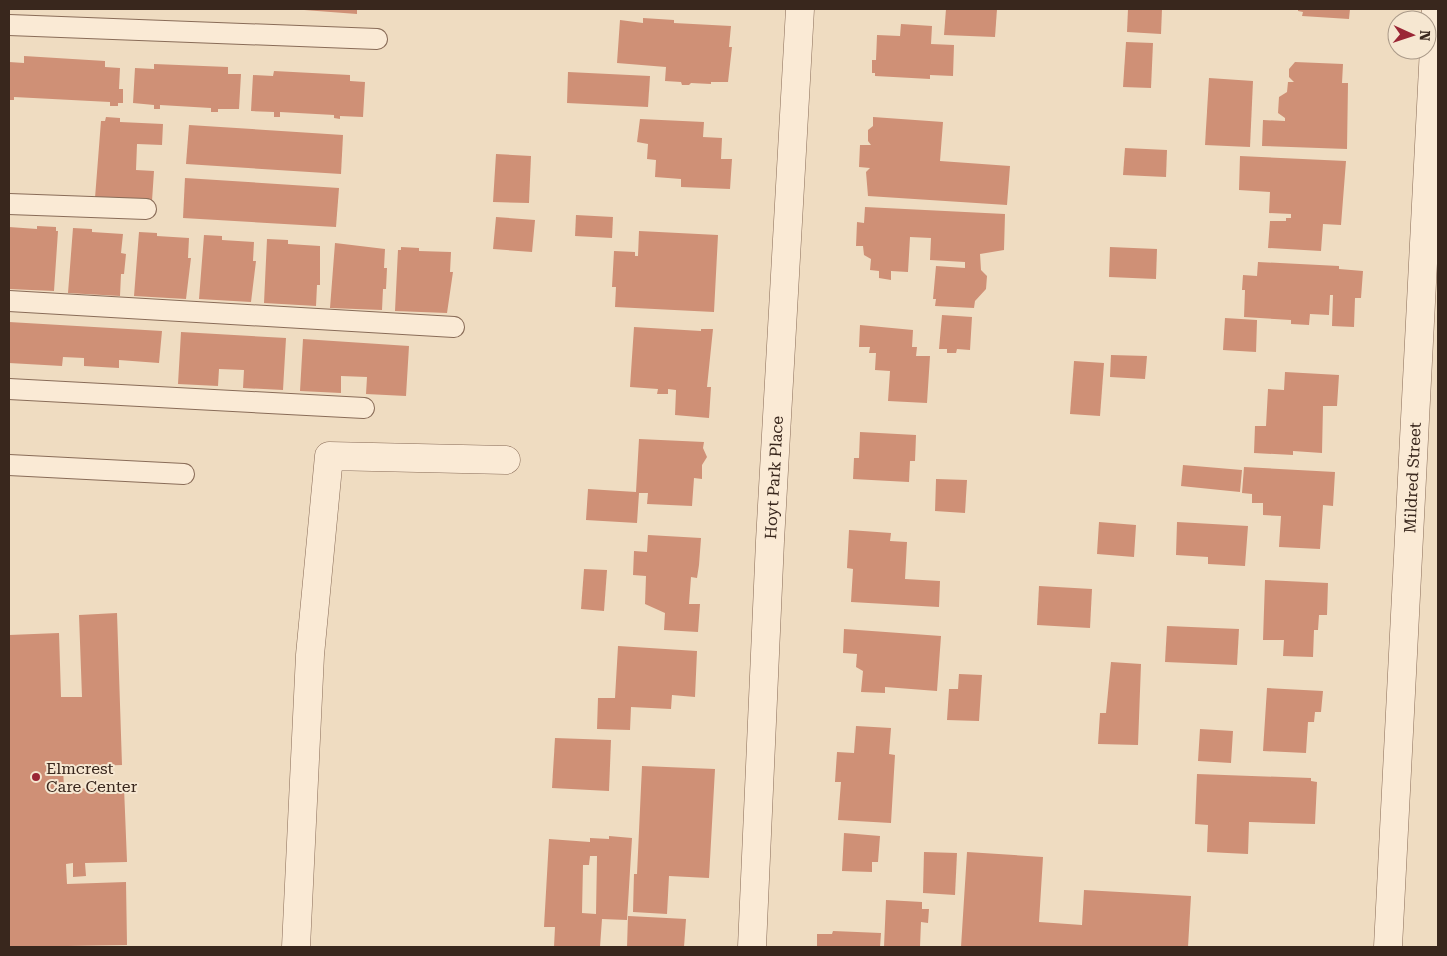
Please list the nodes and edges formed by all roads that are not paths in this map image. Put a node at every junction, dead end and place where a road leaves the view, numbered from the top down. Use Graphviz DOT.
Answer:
graph roads {
  1 [pos="800,9"];
  2 [pos="1436,9"];
  3 [pos="9,25"];
  4 [pos="377,39"];
  5 [pos="9,204"];
  6 [pos="146,209"];
  7 [pos="9,301"];
  8 [pos="454,327"];
  9 [pos="9,389"];
  10 [pos="364,408"];
  11 [pos="506,460"];
  12 [pos="9,465"];
  13 [pos="184,474"];
  14 [pos="296,947"];
  15 [pos="752,947"];
  16 [pos="1388,947"];
  1 -- 15 [label="street, Hoyt Park Place"];
  2 -- 16 [label="street, Mildred Street"];
  3 -- 4 [label="lane"];
  5 -- 6 [label="lane"];
  7 -- 8 [label="lane"];
  9 -- 10 [label="lane"];
  11 -- 14 [label="street"];
  12 -- 13 [label="lane"];
}
